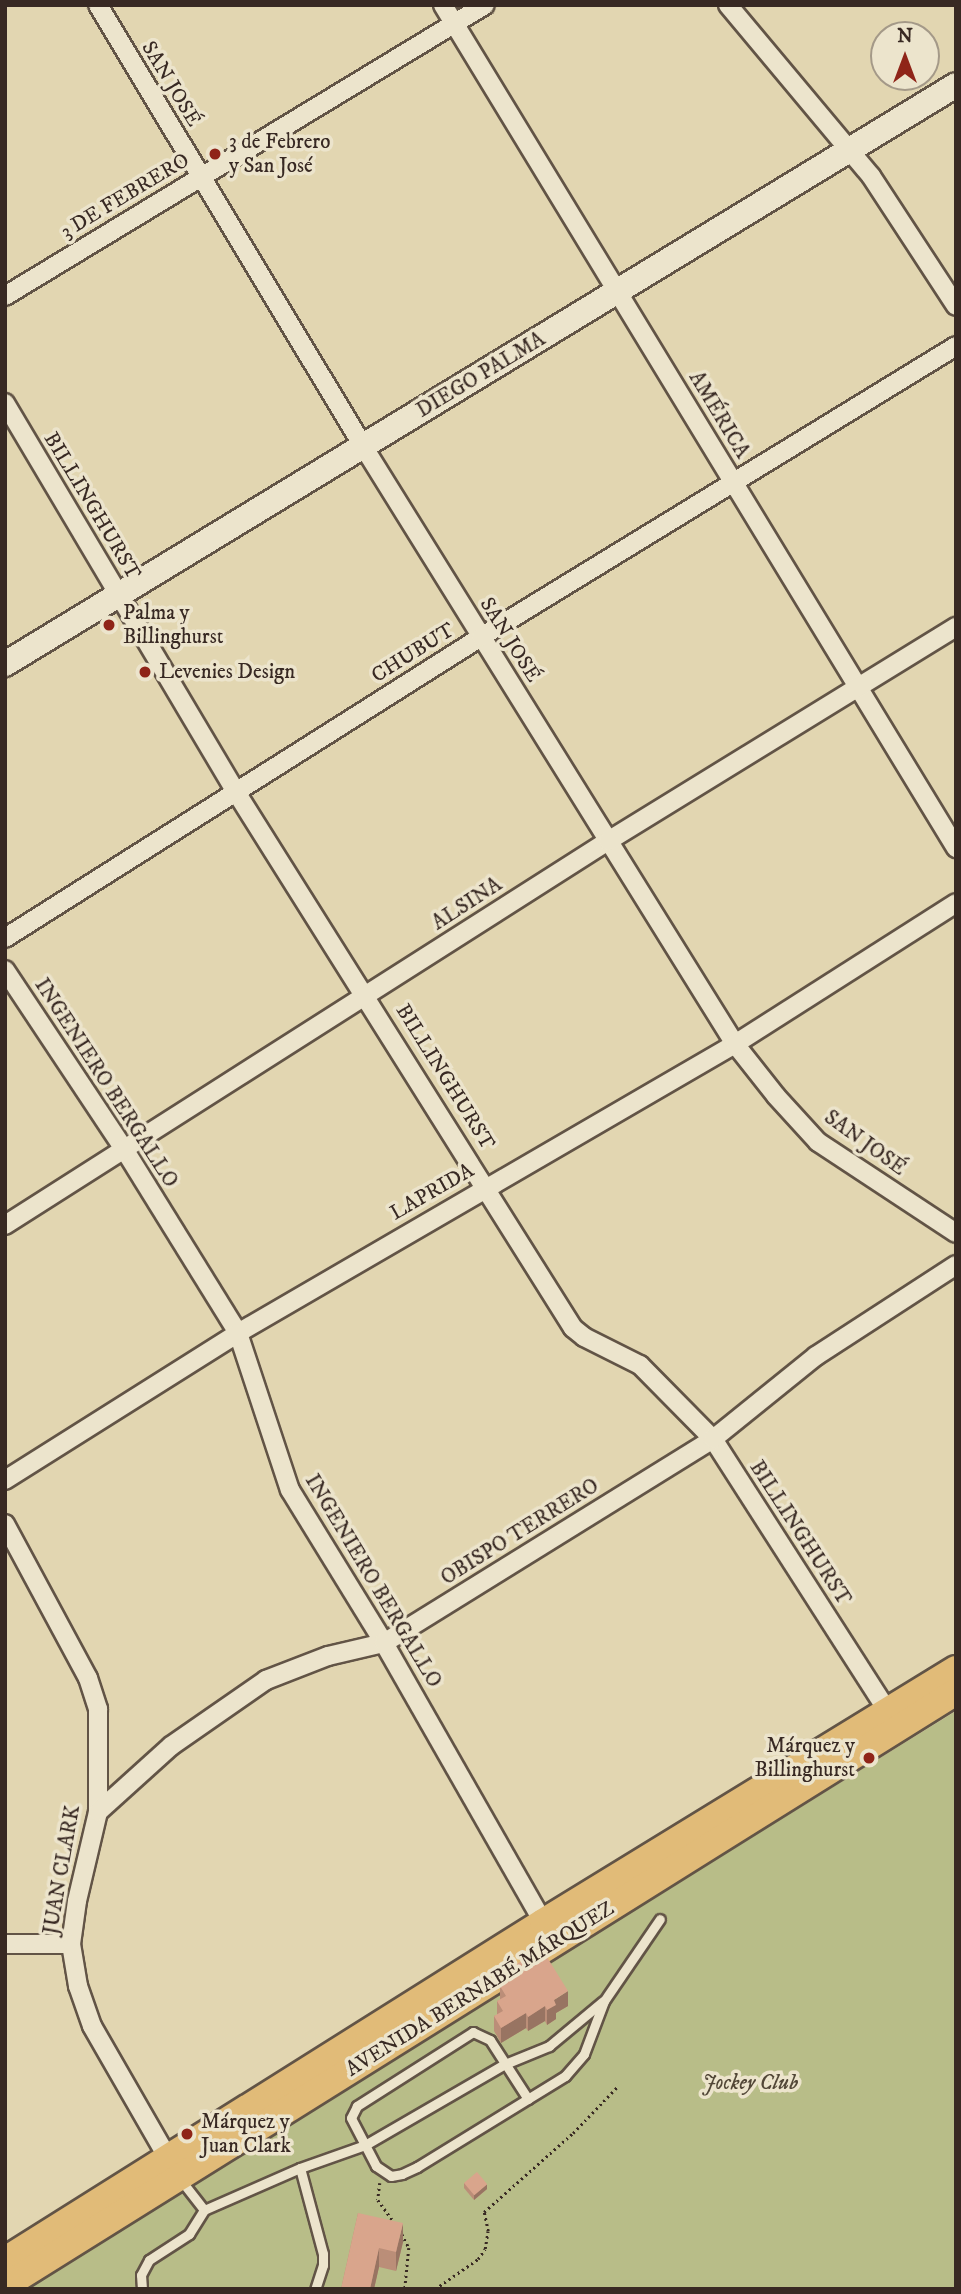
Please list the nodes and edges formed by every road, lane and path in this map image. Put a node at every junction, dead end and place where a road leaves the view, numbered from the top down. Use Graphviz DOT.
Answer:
graph roads {
  1 [pos="99,5"];
  2 [pos="443,5"];
  3 [pos="485,5"];
  4 [pos="728,5"];
  5 [pos="454,23"];
  6 [pos="956,85"];
  7 [pos="852,150"];
  8 [pos="200,177"];
  9 [pos="617,292"];
  10 [pos="5,296"];
  11 [pos="956,306"];
  12 [pos="956,346"];
  13 [pos="5,403"];
  14 [pos="363,446"];
  15 [pos="733,482"];
  16 [pos="119,595"];
  17 [pos="956,627"];
  18 [pos="481,637"];
  19 [pos="5,664"];
  20 [pos="857,688"];
  21 [pos="236,792"];
  22 [pos="608,841"];
  23 [pos="956,848"];
  24 [pos="956,903"];
  25 [pos="5,938"];
  26 [pos="5,970"];
  27 [pos="366,995"];
  28 [pos="735,1044"];
  29 [pos="124,1149"];
  30 [pos="486,1187"];
  31 [pos="5,1225"];
  32 [pos="956,1233"];
  33 [pos="956,1265"];
  34 [pos="238,1333"];
  35 [pos="713,1439"];
  36 [pos="5,1480"];
  37 [pos="5,1524"];
  38 [pos="384,1643"];
  39 [pos="956,1669"];
  40 [pos="956,1692"];
  41 [pos="894,1720"];
  42 [pos="98,1812"];
  43 [pos="660,1919"];
  44 [pos="543,1922"];
  45 [pos="5,1944"];
  46 [pos="71,1944"];
  47 [pos="604,2001"];
  48 [pos="505,2064"];
  49 [pos="619,2085"];
  50 [pos="528,2099"];
  51 [pos="365,2145"];
  52 [pos="173,2168"];
  53 [pos="300,2168"];
  54 [pos="382,2172"];
  55 [pos="385,2209"];
  56 [pos="204,2210"];
  57 [pos="383,2220"];
  58 [pos="5,2260"];
  59 [pos="5,2286"];
  60 [pos="142,2289"];
  61 [pos="315,2289"];
  62 [pos="405,2289"];
  63 [pos="435,2289"];
  1 -- 8 [label="street, SAN JOSÉ"];
  2 -- 5 [label="street, AMÉRICA"];
  3 -- 5 [label="street, 3 DE FEBRERO"];
  4 -- 7 [label="street"];
  5 -- 8 [label="street, 3 DE FEBRERO"];
  5 -- 9 [label="street, AMÉRICA"];
  6 -- 7 [label="main road, DIEGO PALMA"];
  7 -- 9 [label="main road, DIEGO PALMA"];
  7 -- 11 [label="street"];
  8 -- 10 [label="street, 3 DE FEBRERO"];
  8 -- 14 [label="street, SAN JOSÉ"];
  9 -- 14 [label="main road, DIEGO PALMA"];
  9 -- 15 [label="street, AMÉRICA"];
  12 -- 15 [label="street, CHUBUT"];
  13 -- 16 [label="street, BILLINGHURST"];
  14 -- 16 [label="main road, DIEGO PALMA"];
  14 -- 18 [label="street, SAN JOSÉ"];
  15 -- 18 [label="street, CHUBUT"];
  15 -- 20 [label="street, AMÉRICA"];
  16 -- 19 [label="main road, DIEGO PALMA"];
  16 -- 21 [label="street, BILLINGHURST"];
  17 -- 20 [label="street, ALSINA"];
  18 -- 21 [label="street, CHUBUT"];
  18 -- 22 [label="street, SAN JOSÉ"];
  20 -- 22 [label="street, ALSINA"];
  20 -- 23 [label="street, AMÉRICA"];
  21 -- 25 [label="street, CHUBUT"];
  21 -- 27 [label="street, BILLINGHURST"];
  22 -- 27 [label="street, ALSINA"];
  22 -- 28 [label="street, SAN JOSÉ"];
  24 -- 28 [label="street, LAPRIDA"];
  26 -- 29 [label="street, INGENIERO BERGALLO"];
  27 -- 29 [label="street, ALSINA"];
  27 -- 30 [label="street, BILLINGHURST"];
  28 -- 30 [label="street, LAPRIDA"];
  28 -- 32 [label="street, SAN JOSÉ"];
  29 -- 31 [label="street, ALSINA"];
  29 -- 34 [label="street, INGENIERO BERGALLO"];
  30 -- 34 [label="street, LAPRIDA"];
  30 -- 35 [label="street, BILLINGHURST"];
  33 -- 35 [label="street, OBISPO TERRERO"];
  34 -- 36 [label="street, LAPRIDA"];
  34 -- 38 [label="street, INGENIERO BERGALLO"];
  35 -- 38 [label="street, OBISPO TERRERO"];
  35 -- 41 [label="street, BILLINGHURST"];
  37 -- 42 [label="street, JUAN CLARK"];
  38 -- 42 [label="street, OBISPO TERRERO"];
  38 -- 44 [label="street, INGENIERO BERGALLO"];
  39 -- 41 [label="main road, AVENIDA BERNABÉ MÁRQUEZ"];
  40 -- 41 [label="main road, AVENIDA BERNABÉ MÁRQUEZ"];
  41 -- 44 [label="main road, AVENIDA BERNABÉ MÁRQUEZ"];
  41 -- 52 [label="main road, AVENIDA BERNABÉ MÁRQUEZ"];
  42 -- 46 [label="street, JUAN CLARK"];
  43 -- 47 [label="lane"];
  44 -- 52 [label="main road, AVENIDA BERNABÉ MÁRQUEZ"];
  45 -- 46 [label="street"];
  46 -- 52 [label="street, JUAN CLARK"];
  47 -- 48 [label="lane"];
  47 -- 50 [label="lane"];
  48 -- 50 [label="lane"];
  48 -- 51 [label="lane"];
  48 -- 51 [label="lane"];
  49 -- 63 [label="path"];
  50 -- 54 [label="lane"];
  51 -- 53 [label="lane"];
  51 -- 54 [label="lane"];
  52 -- 56 [label="lane"];
  52 -- 58 [label="main road, AVENIDA BERNABÉ MÁRQUEZ"];
  52 -- 59 [label="main road, AVENIDA BERNABÉ MÁRQUEZ"];
  53 -- 56 [label="lane"];
  53 -- 61 [label="lane"];
  54 -- 55 [label="path"];
  55 -- 57 [label="path"];
  55 -- 62 [label="path"];
  56 -- 60 [label="lane"];
}
